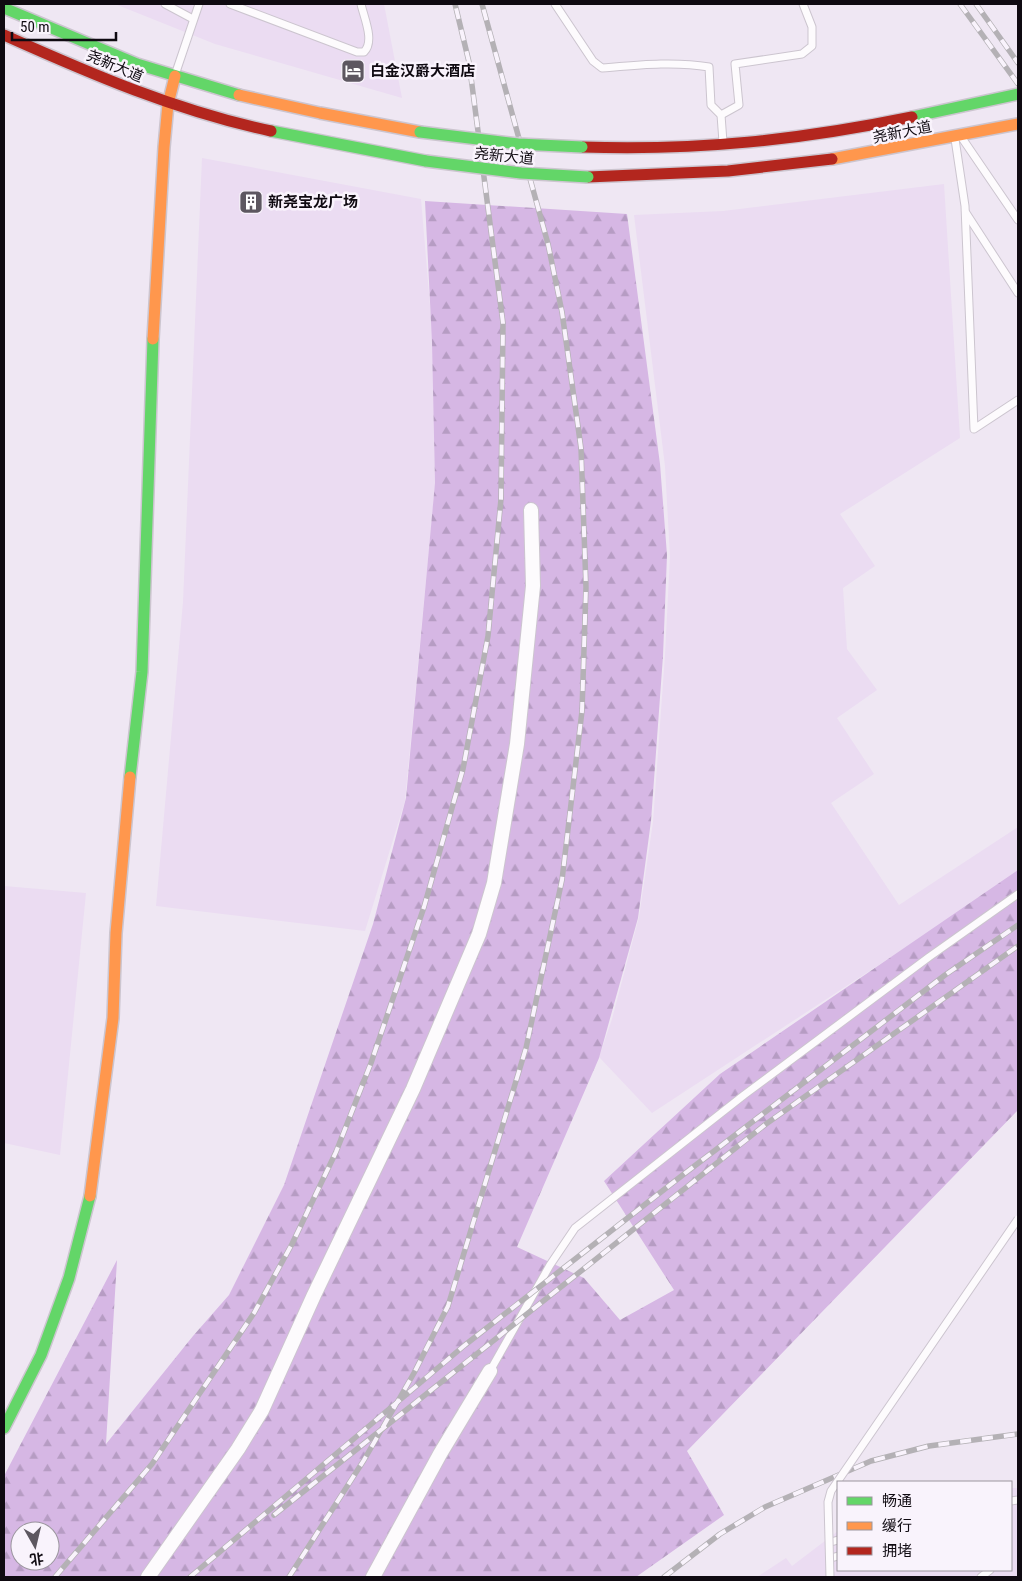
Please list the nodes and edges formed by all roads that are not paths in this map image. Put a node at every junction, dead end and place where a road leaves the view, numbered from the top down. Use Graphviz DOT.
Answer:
graph roads {
  1 [pos="165,4"];
  2 [pos="199,4"];
  3 [pos="230,4"];
  4 [pos="361,4"];
  5 [pos="555,4"];
  6 [pos="803,4"];
  7 [pos="4,8"];
  8 [pos="193,19"];
  9 [pos="4,34"];
  10 [pos="175,76"];
  11 [pos="1018,94"];
  12 [pos="168,104"];
  13 [pos="721,115"];
  14 [pos="1018,124"];
  15 [pos="958,136"];
  16 [pos="723,145"];
  17 [pos="966,212"];
  18 [pos="1018,220"];
  19 [pos="1018,293"];
  20 [pos="1018,400"];
  21 [pos="531,510"];
  22 [pos="1018,894"];
  23 [pos="1018,1220"];
  24 [pos="490,1371"];
  25 [pos="4,1428"];
  26 [pos="838,1481"];
  27 [pos="837,1482"];
  28 [pos="834,1541"];
  29 [pos="834,1557"];
  30 [pos="148,1577"];
  31 [pos="373,1577"];
  32 [pos="830,1577"];
  1 -- 8 [label="lane"];
  2 -- 8 [label="lane"];
  3 -- 4 [label="lane"];
  5 -- 13 [label="lane"];
  6 -- 13 [label="lane"];
  7 -- 10 [label="main road, 尧新大道"];
  8 -- 10 [label="lane"];
  9 -- 12 [label="main road, 尧新大道"];
  10 -- 12 [label="main road"];
  10 -- 16 [label="main road, 尧新大道, bridge"];
  11 -- 16 [label="main road, 尧新大道"];
  12 -- 15 [label="main road, 尧新大道, bridge"];
  12 -- 25 [label="main road"];
  13 -- 16 [label="lane"];
  14 -- 15 [label="main road, 尧新大道"];
  15 -- 17 [label="lane"];
  15 -- 18 [label="lane"];
  17 -- 19 [label="lane"];
  17 -- 20 [label="lane"];
  21 -- 30 [label="street"];
  22 -- 24 [label="lane"];
  23 -- 26 [label="lane, bridge"];
  24 -- 31 [label="street"];
  27 -- 28 [label="lane, bridge"];
  28 -- 29 [label="lane, bridge"];
  29 -- 32 [label="lane, bridge"];
}
